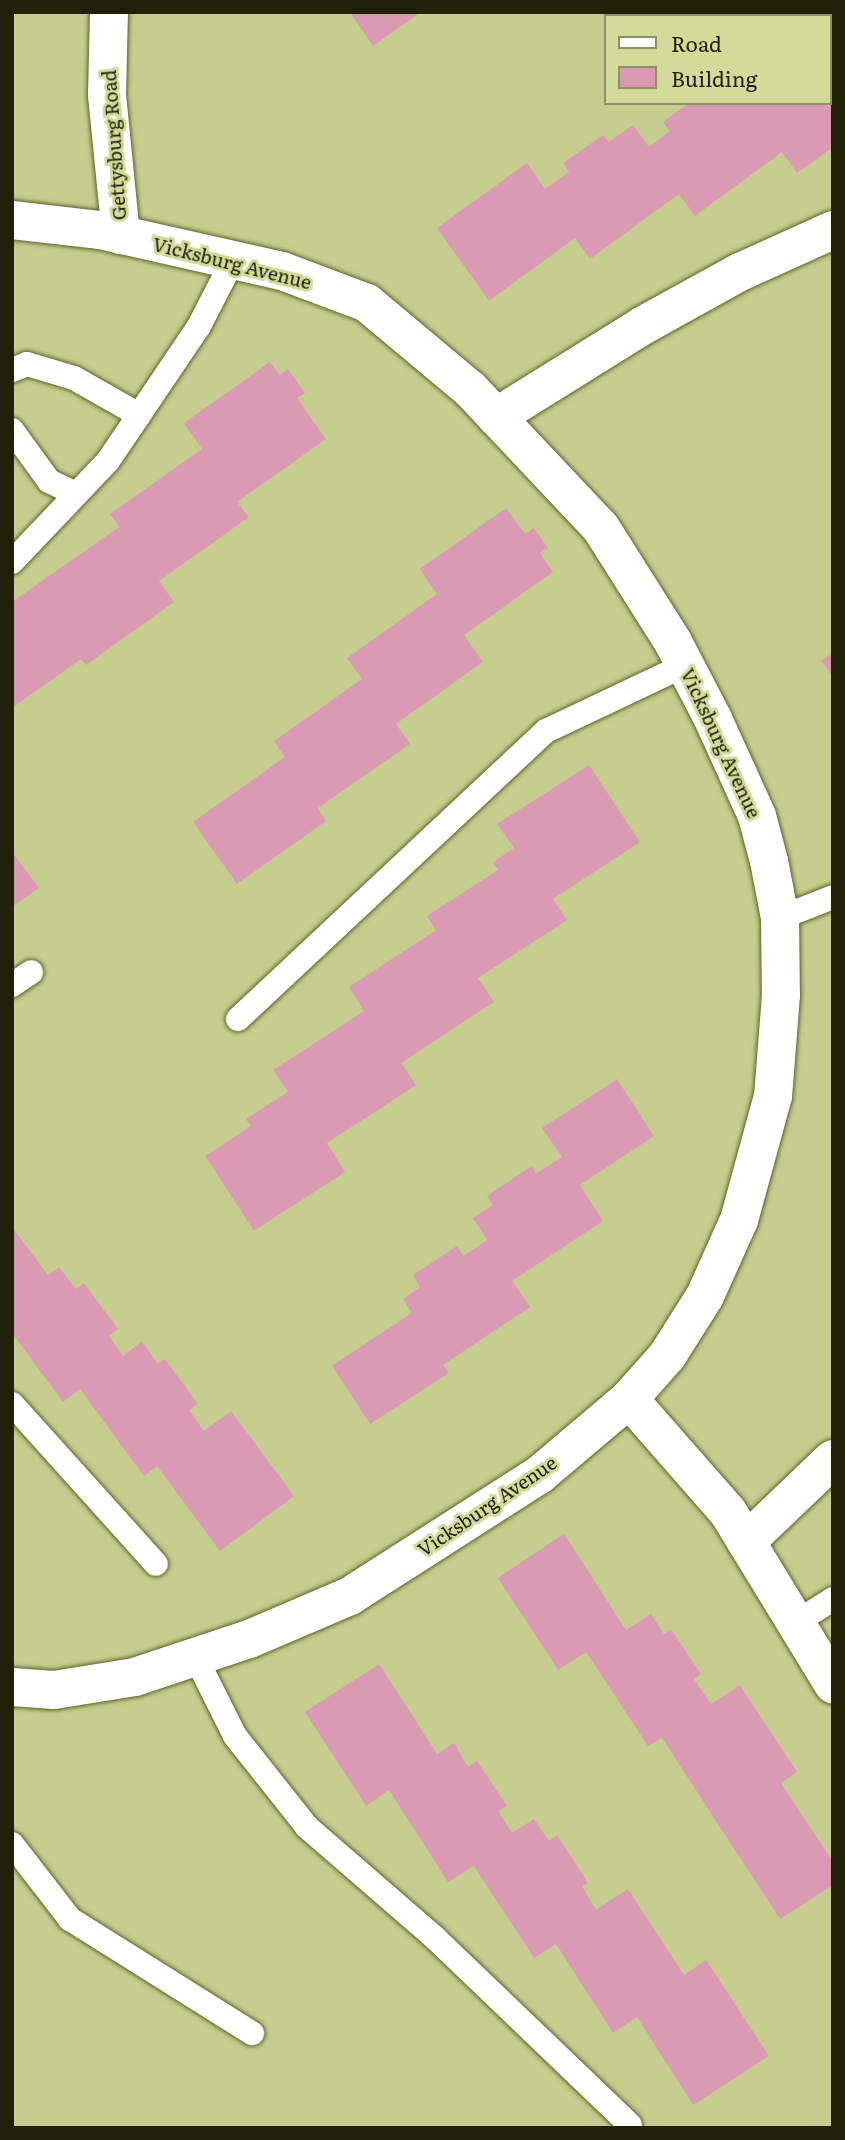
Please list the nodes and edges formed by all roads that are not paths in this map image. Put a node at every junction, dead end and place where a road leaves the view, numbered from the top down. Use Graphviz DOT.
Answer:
graph roads {
  1 [pos="109,12"];
  2 [pos="12,220"];
  3 [pos="833,230"];
  4 [pos="121,235"];
  5 [pos="233,260"];
  6 [pos="12,370"];
  7 [pos="139,415"];
  8 [pos="496,417"];
  9 [pos="12,430"];
  10 [pos="76,494"];
  11 [pos="12,562"];
  12 [pos="685,665"];
  13 [pos="833,897"];
  14 [pos="780,918"];
  15 [pos="238,1018"];
  16 [pos="629,1399"];
  17 [pos="12,1404"];
  18 [pos="833,1459"];
  19 [pos="746,1542"];
  20 [pos="156,1564"];
  21 [pos="833,1600"];
  22 [pos="796,1623"];
  23 [pos="195,1656"];
  24 [pos="833,1684"];
  25 [pos="12,1687"];
  26 [pos="12,1844"];
  27 [pos="253,2033"];
  28 [pos="630,2125"];
  1 -- 4 [label="street, Gettysburg Road"];
  2 -- 4 [label="street, Vicksburg Avenue"];
  3 -- 8 [label="street"];
  4 -- 5 [label="street, Vicksburg Avenue"];
  5 -- 7 [label="lane"];
  5 -- 8 [label="street, Vicksburg Avenue"];
  6 -- 7 [label="lane"];
  7 -- 10 [label="lane"];
  8 -- 12 [label="street, Vicksburg Avenue"];
  9 -- 10 [label="lane"];
  10 -- 11 [label="lane"];
  12 -- 14 [label="street, Vicksburg Avenue"];
  12 -- 15 [label="lane"];
  13 -- 14 [label="lane"];
  14 -- 16 [label="street, Vicksburg Avenue"];
  16 -- 19 [label="street"];
  16 -- 23 [label="street, Vicksburg Avenue"];
  17 -- 20 [label="lane"];
  18 -- 19 [label="street"];
  19 -- 22 [label="street"];
  21 -- 22 [label="lane"];
  22 -- 24 [label="street"];
  23 -- 25 [label="street, Vicksburg Avenue"];
  23 -- 28 [label="lane"];
  26 -- 27 [label="lane"];
}
